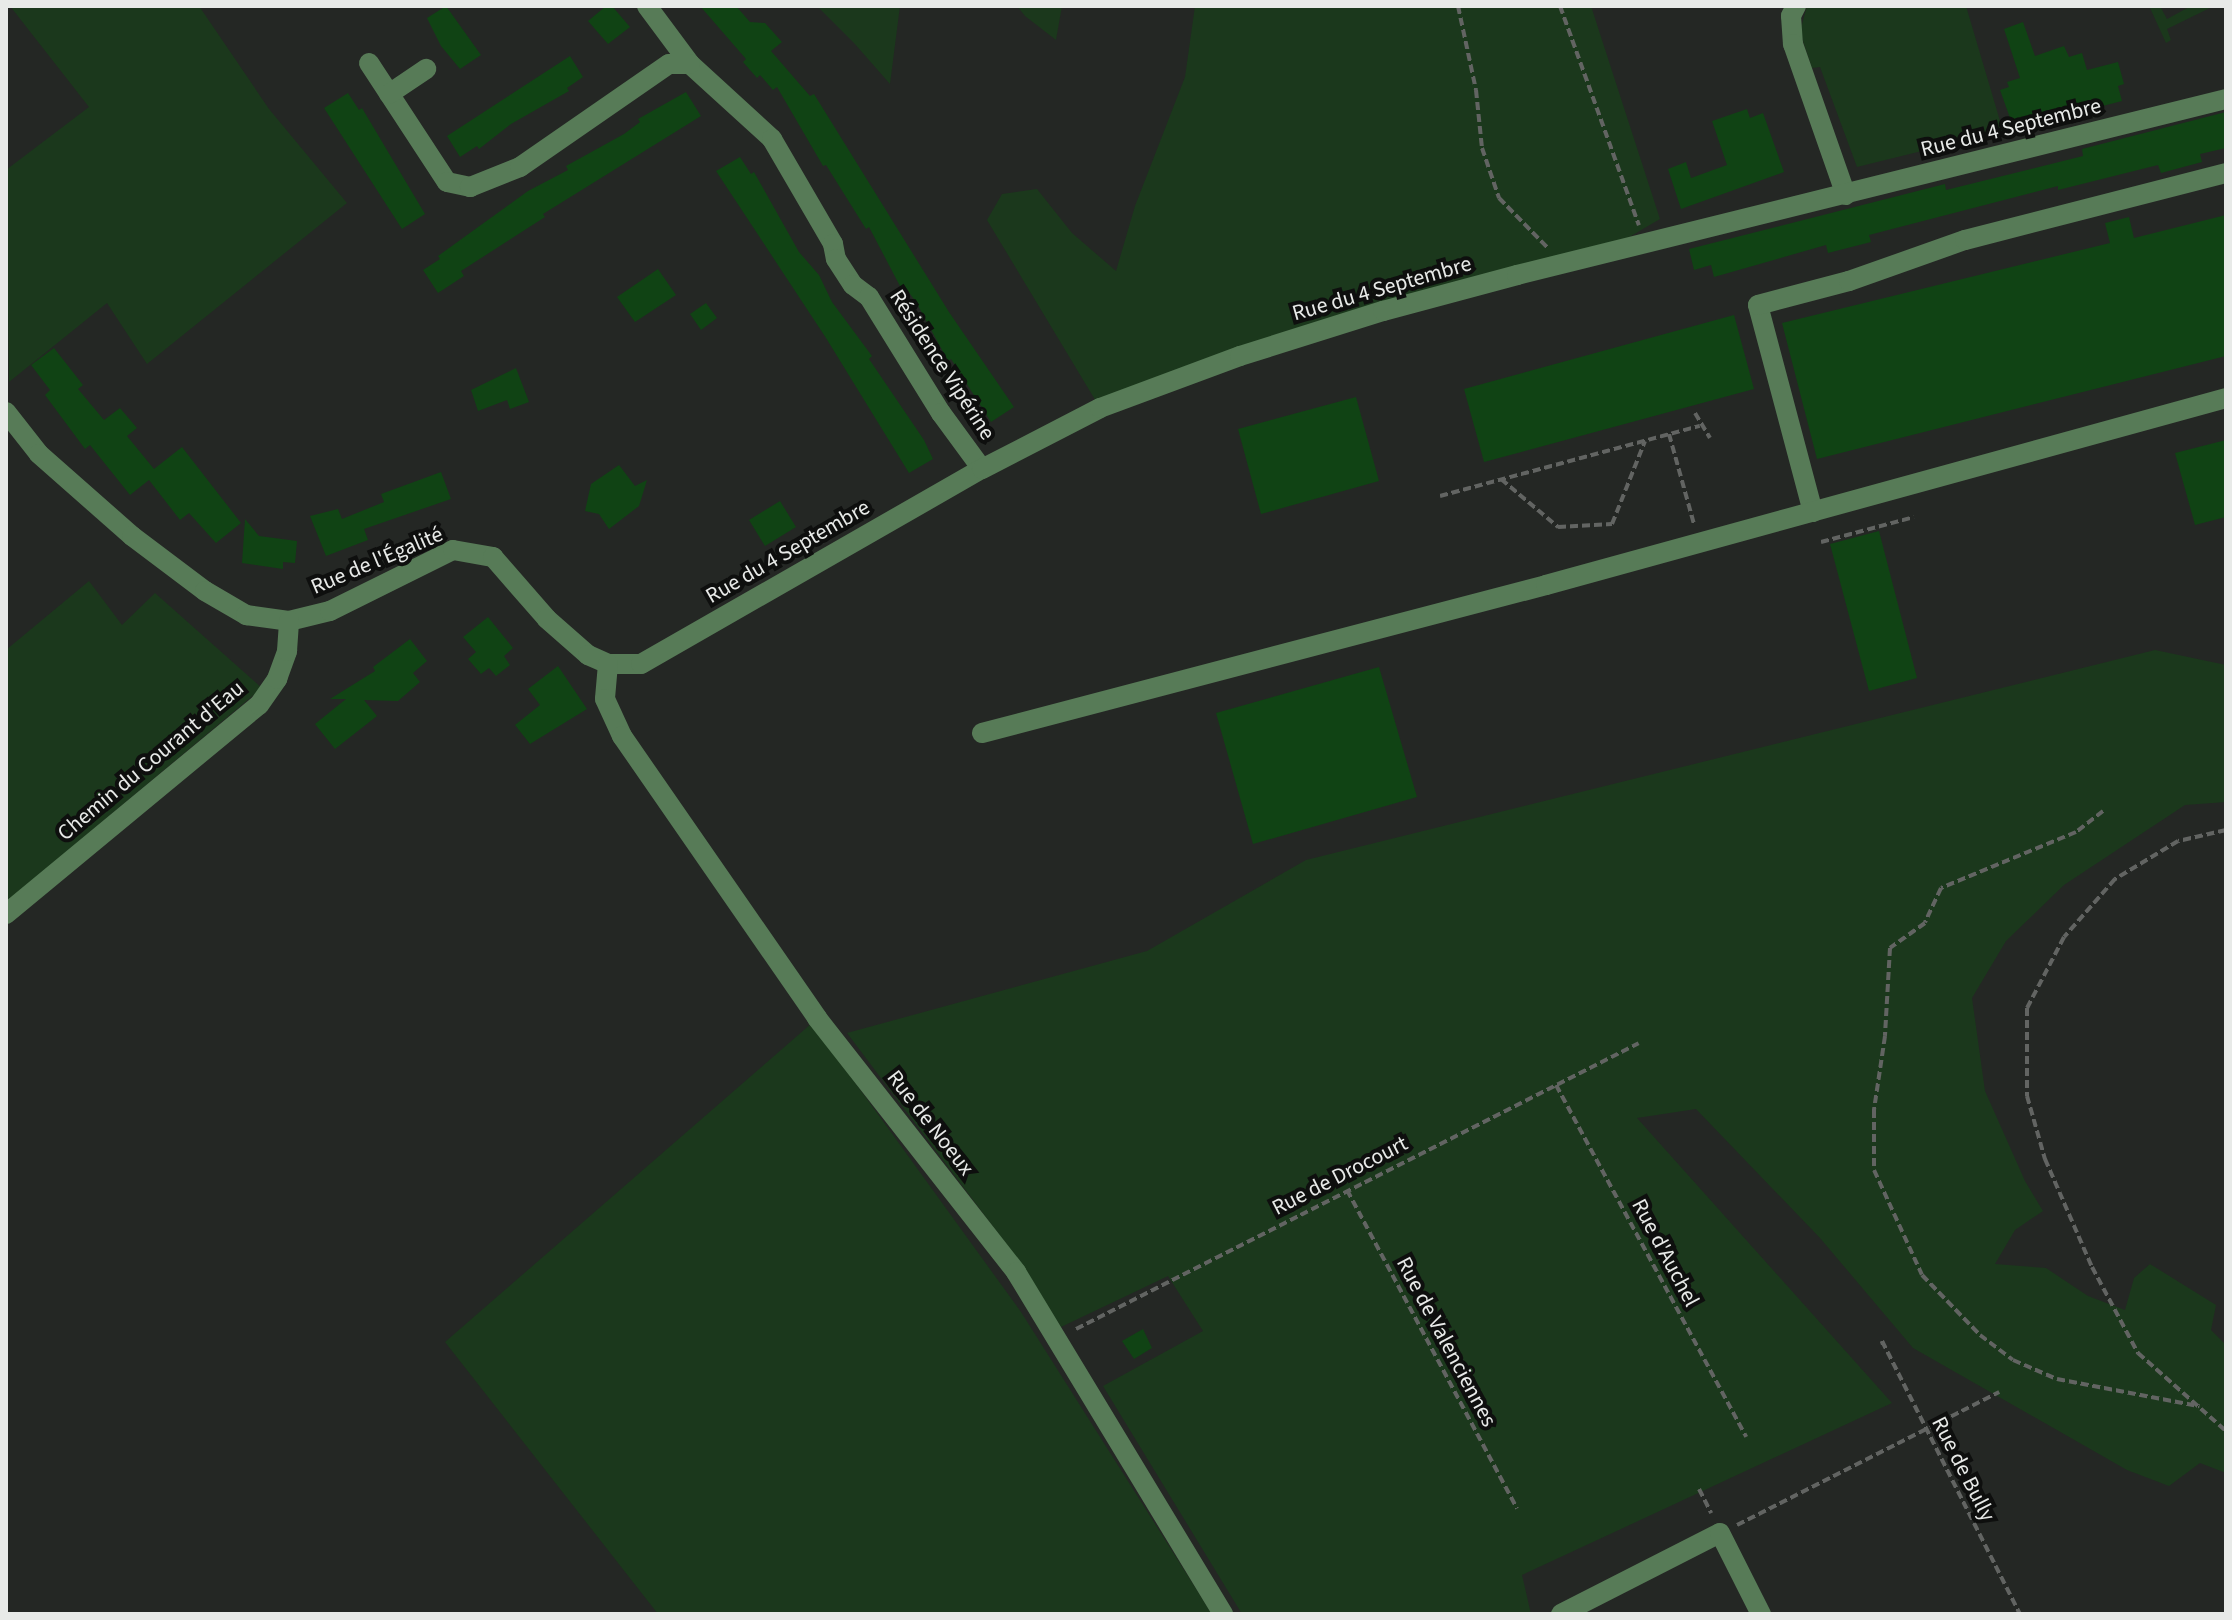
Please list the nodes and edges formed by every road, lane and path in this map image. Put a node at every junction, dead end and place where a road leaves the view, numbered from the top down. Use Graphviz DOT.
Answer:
graph roads {
  1 [pos="647,6"];
  2 [pos="1458,6"];
  3 [pos="1560,6"];
  4 [pos="1796,6"];
  5 [pos="369,63"];
  6 [pos="690,64"];
  7 [pos="426,69"];
  8 [pos="389,94"];
  9 [pos="2226,99"];
  10 [pos="2226,173"];
  11 [pos="1846,195"];
  12 [pos="1645,242"];
  13 [pos="1562,263"];
  14 [pos="2226,398"];
  15 [pos="1695,413"];
  16 [pos="7,415"];
  17 [pos="1700,426"];
  18 [pos="1669,434"];
  19 [pos="1710,438"];
  20 [pos="1645,441"];
  21 [pos="982,469"];
  22 [pos="1501,479"];
  23 [pos="1440,496"];
  24 [pos="1813,512"];
  25 [pos="1914,517"];
  26 [pos="1696,533"];
  27 [pos="1821,542"];
  28 [pos="289,621"];
  29 [pos="608,664"];
  30 [pos="982,733"];
  31 [pos="2103,811"];
  32 [pos="2226,830"];
  33 [pos="6,914"];
  34 [pos="1639,1043"];
  35 [pos="1556,1085"];
  36 [pos="1347,1190"];
  37 [pos="1055,1337"];
  38 [pos="1883,1345"];
  39 [pos="1999,1392"];
  40 [pos="2199,1406"];
  41 [pos="1924,1430"];
  42 [pos="2226,1431"];
  43 [pos="1746,1437"];
  44 [pos="1699,1489"];
  45 [pos="1517,1509"];
  46 [pos="1720,1533"];
  47 [pos="1223,1614"];
  48 [pos="1561,1614"];
  49 [pos="1761,1614"];
  50 [pos="2020,1614"];
  1 -- 6 [label="street, Résidence Vipérine"];
  2 -- 13 [label="path"];
  3 -- 12 [label="path"];
  4 -- 11 [label="street"];
  5 -- 8 [label="street"];
  6 -- 8 [label="street"];
  6 -- 21 [label="street, Résidence Vipérine"];
  7 -- 8 [label="street"];
  9 -- 11 [label="street, Rue du 4 Septembre"];
  10 -- 24 [label="street"];
  11 -- 12 [label="street, Rue du 4 Septembre"];
  12 -- 13 [label="street, Rue du 4 Septembre"];
  13 -- 21 [label="street, Rue du 4 Septembre"];
  14 -- 24 [label="street"];
  15 -- 17 [label="path"];
  16 -- 28 [label="street, Rue de l'Égalité"];
  17 -- 18 [label="path"];
  17 -- 19 [label="path"];
  18 -- 20 [label="path"];
  18 -- 26 [label="path"];
  20 -- 22 [label="path"];
  20 -- 22 [label="path"];
  21 -- 29 [label="street, Rue du 4 Septembre"];
  22 -- 23 [label="path"];
  24 -- 30 [label="street"];
  25 -- 27 [label="path"];
  28 -- 29 [label="street, Rue de l'Égalité"];
  28 -- 33 [label="street, Chemin du Courant d'Eau"];
  29 -- 37 [label="street, Rue de Noeux"];
  31 -- 40 [label="path"];
  32 -- 40 [label="path"];
  34 -- 35 [label="path, Rue de Drocourt"];
  35 -- 36 [label="path, Rue de Drocourt"];
  35 -- 43 [label="path, Rue d'Auchel"];
  36 -- 37 [label="path, Rue de Drocourt"];
  36 -- 45 [label="path, Rue de Valenciennes"];
  37 -- 47 [label="street, Rue de Noeux"];
  38 -- 41 [label="path, Rue de Bully"];
  39 -- 41 [label="path"];
  40 -- 42 [label="path"];
  41 -- 46 [label="path"];
  41 -- 50 [label="path, Rue de Bully"];
  44 -- 46 [label="path"];
  46 -- 48 [label="street"];
  46 -- 49 [label="street"];
}
